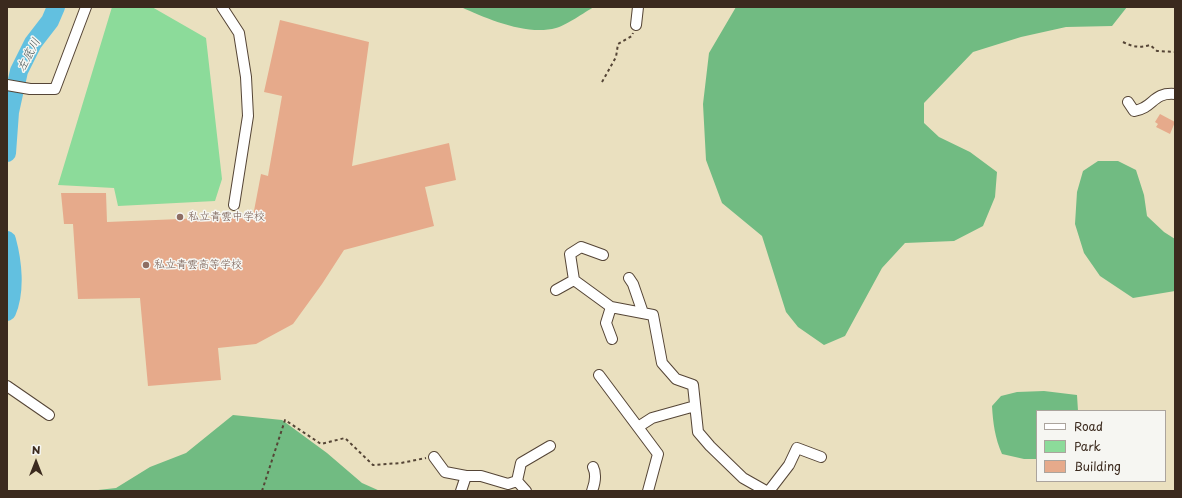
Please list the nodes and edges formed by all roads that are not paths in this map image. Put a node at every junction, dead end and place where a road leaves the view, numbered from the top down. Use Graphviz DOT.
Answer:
graph roads {
  1 [pos="86,7"];
  2 [pos="222,7"];
  3 [pos="638,7"];
  4 [pos="636,25"];
  5 [pos="7,85"];
  6 [pos="1175,94"];
  7 [pos="1128,102"];
  8 [pos="234,205"];
  9 [pos="603,255"];
  10 [pos="629,278"];
  11 [pos="574,280"];
  12 [pos="556,290"];
  13 [pos="611,307"];
  14 [pos="642,313"];
  15 [pos="612,340"];
  16 [pos="599,375"];
  17 [pos="7,386"];
  18 [pos="695,406"];
  19 [pos="49,415"];
  20 [pos="638,427"];
  21 [pos="550,446"];
  22 [pos="821,456"];
  23 [pos="434,457"];
  24 [pos="592,467"];
  25 [pos="466,476"];
  26 [pos="517,481"];
  27 [pos="461,491"];
  28 [pos="526,491"];
  29 [pos="592,491"];
  30 [pos="648,491"];
  31 [pos="767,491"];
  1 -- 5 [label="street"];
  2 -- 8 [label="street"];
  3 -- 4 [label="street"];
  6 -- 7 [label="street"];
  9 -- 11 [label="street"];
  10 -- 14 [label="street"];
  11 -- 12 [label="street"];
  11 -- 13 [label="street"];
  13 -- 14 [label="street"];
  13 -- 15 [label="street"];
  14 -- 18 [label="street"];
  16 -- 20 [label="street"];
  17 -- 19 [label="street"];
  18 -- 20 [label="street"];
  18 -- 31 [label="street"];
  20 -- 30 [label="street"];
  21 -- 26 [label="street"];
  22 -- 31 [label="street"];
  23 -- 25 [label="street"];
  24 -- 29 [label="street"];
  25 -- 26 [label="street"];
  25 -- 27 [label="street"];
  26 -- 28 [label="street"];
}
